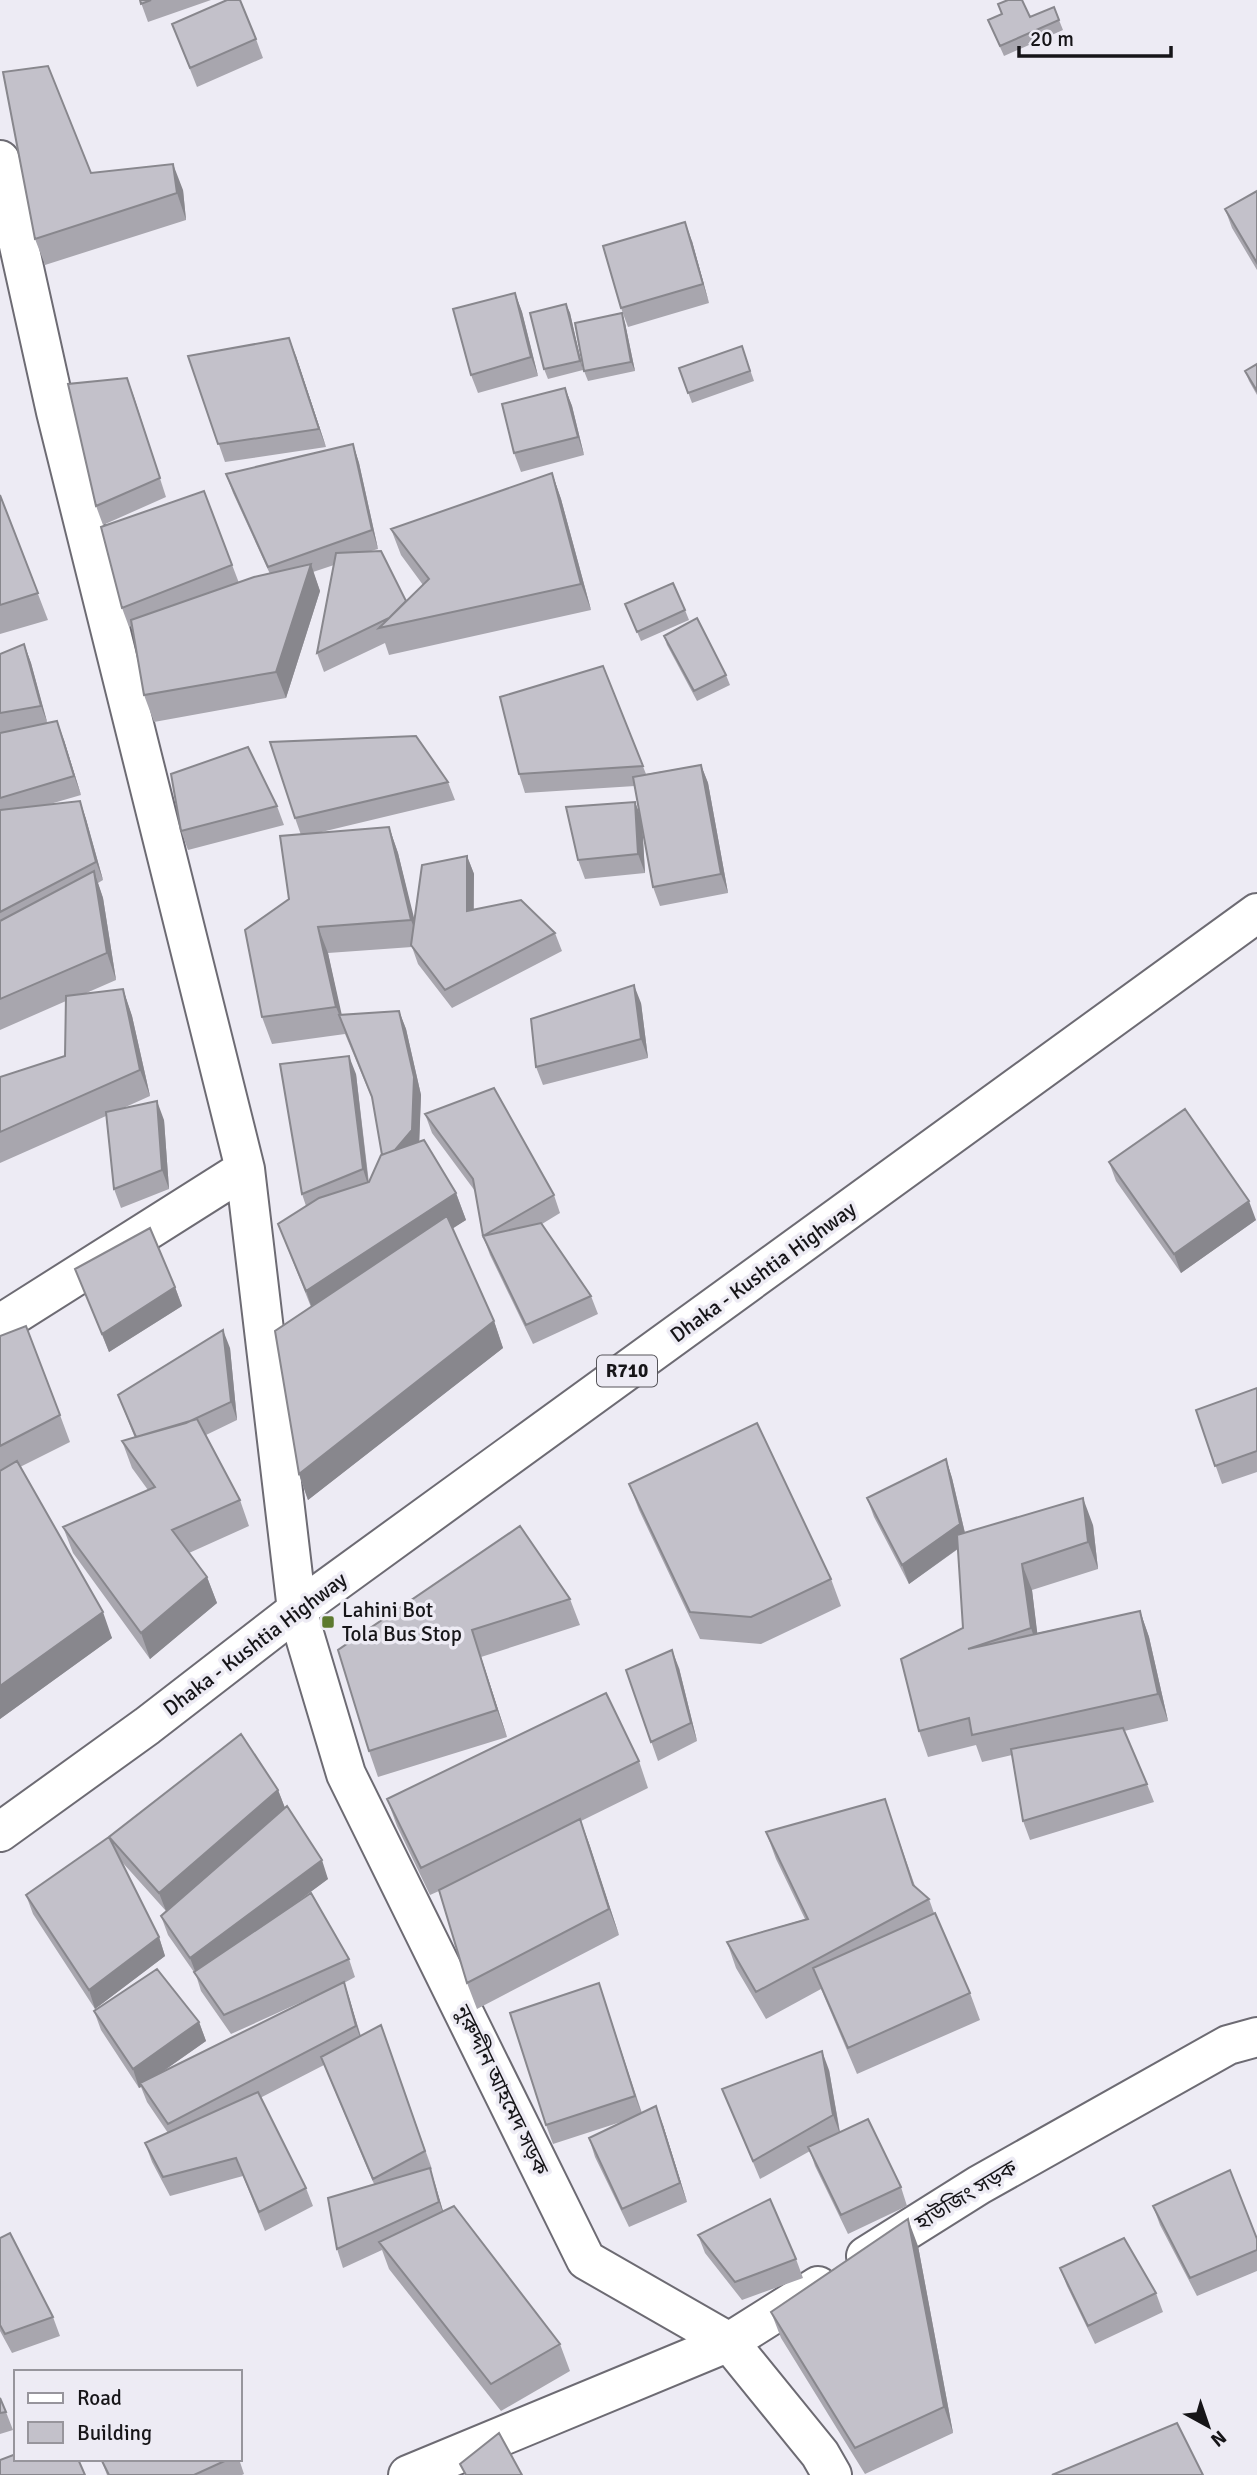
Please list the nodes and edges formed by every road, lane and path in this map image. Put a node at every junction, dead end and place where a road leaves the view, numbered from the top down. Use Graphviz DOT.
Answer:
graph roads {
  1 [pos="0,160"];
  2 [pos="1257,913"];
  3 [pos="245,1168"];
  4 [pos="0,1324"];
  5 [pos="297,1610"];
  6 [pos="0,1832"];
  7 [pos="1257,2037"];
  8 [pos="729,2342"];
  9 [pos="408,2475"];
  10 [pos="832,2475"];
  1 -- 3 [label="street, নুরুদ্দীন আহমেদ সড়ক"];
  2 -- 5 [label="street, Dhaka - Kushtia Highway / R710"];
  3 -- 4 [label="street"];
  3 -- 5 [label="street, নুরুদ্দীন আহমেদ সড়ক"];
  5 -- 6 [label="street, Dhaka - Kushtia Highway / R710"];
  5 -- 8 [label="street, নুরুদ্দীন আহমেদ সড়ক"];
  7 -- 8 [label="street, হাউজিং সড়ক"];
  8 -- 9 [label="street, হাউজিং সড়ক"];
  8 -- 10 [label="street, নুরুদ্দীন আহমেদ সড়ক"];
}
